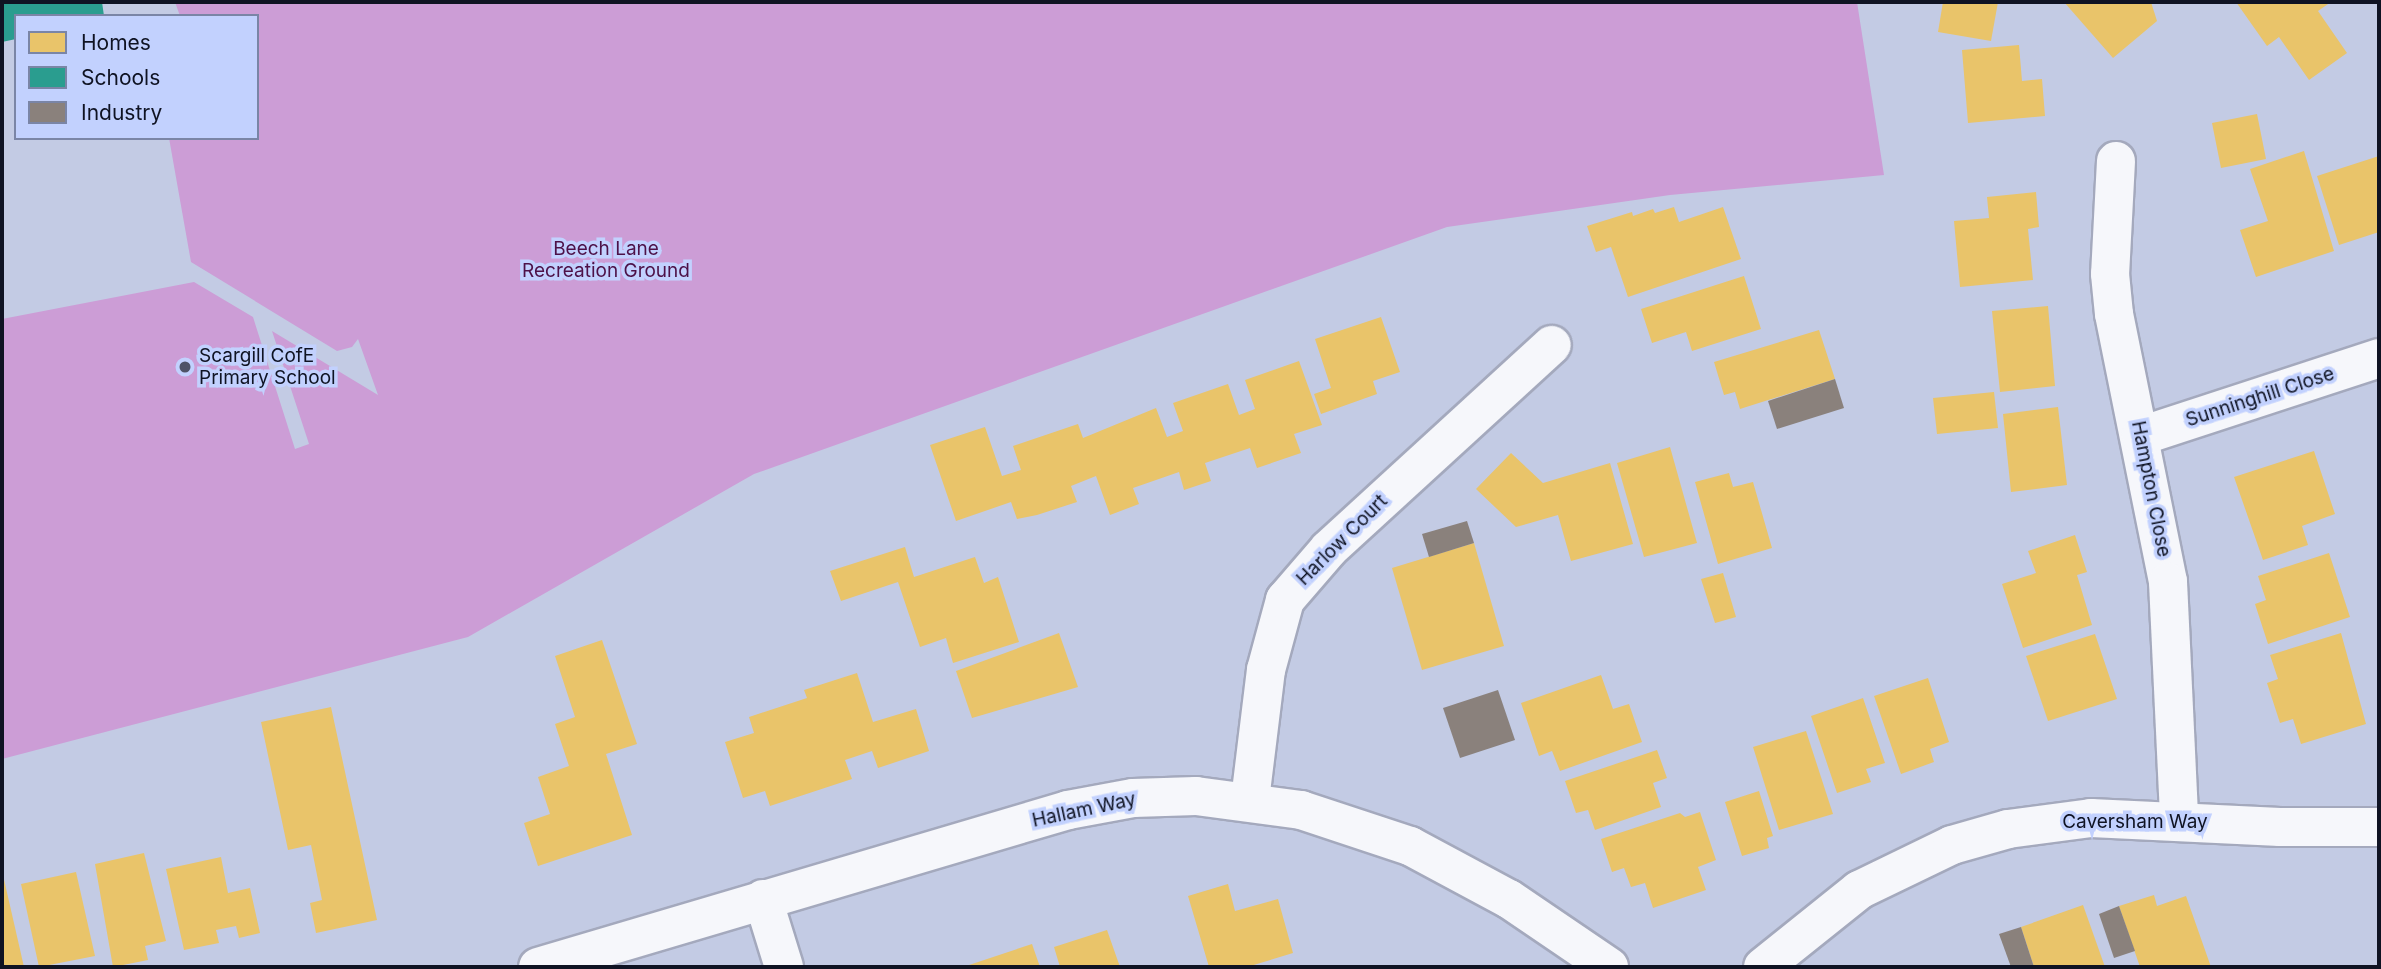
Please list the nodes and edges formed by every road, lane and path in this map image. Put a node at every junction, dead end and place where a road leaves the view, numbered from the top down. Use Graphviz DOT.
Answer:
graph roads {
  1 [pos="2116,161"];
  2 [pos="1552,345"];
  3 [pos="2379,358"];
  4 [pos="2141,436"];
  5 [pos="1250,800"];
  6 [pos="2179,819"];
  7 [pos="2379,827"];
  8 [pos="763,899"];
  9 [pos="538,967"];
  10 [pos="784,967"];
  11 [pos="1609,967"];
  12 [pos="1763,967"];
  1 -- 4 [label="street, Hampton Close"];
  2 -- 5 [label="street, Harlow Court"];
  3 -- 4 [label="street, Sunninghill Close"];
  4 -- 6 [label="street, Hampton Close"];
  5 -- 8 [label="street, Hallam Way"];
  5 -- 11 [label="street, Hallam Way"];
  6 -- 7 [label="street, Caversham Way"];
  6 -- 12 [label="street, Caversham Way"];
  8 -- 9 [label="street, Hallam Way"];
  8 -- 10 [label="street"];
}
